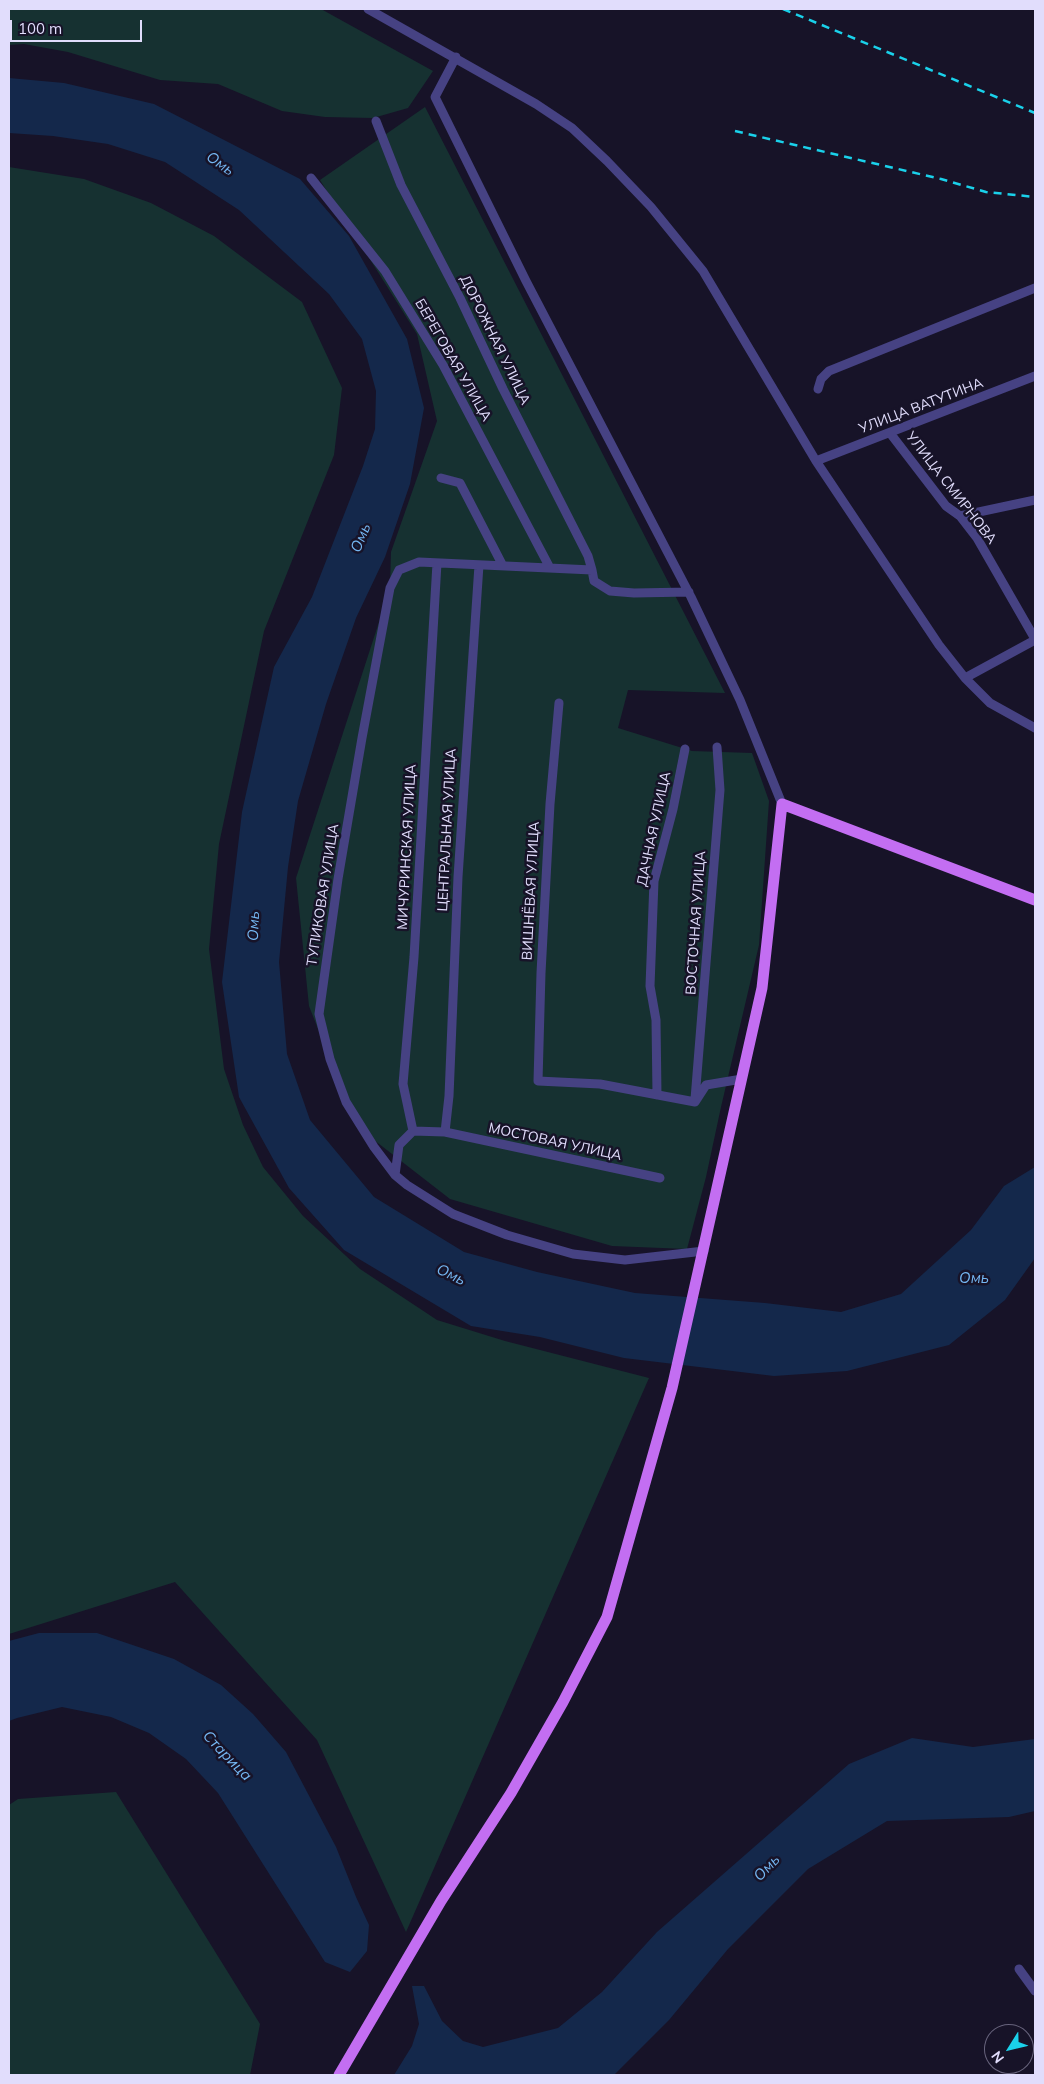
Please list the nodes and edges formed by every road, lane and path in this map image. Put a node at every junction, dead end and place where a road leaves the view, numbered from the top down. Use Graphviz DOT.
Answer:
graph roads {
  1 [pos="368,9"];
  2 [pos="456,58"];
  3 [pos="376,121"];
  4 [pos="311,178"];
  5 [pos="1035,288"];
  6 [pos="1035,376"];
  7 [pos="818,389"];
  8 [pos="890,433"];
  9 [pos="816,461"];
  10 [pos="441,478"];
  11 [pos="1035,500"];
  12 [pos="960,516"];
  13 [pos="437,563"];
  14 [pos="479,565"];
  15 [pos="503,566"];
  16 [pos="550,568"];
  17 [pos="592,570"];
  18 [pos="689,592"];
  19 [pos="1035,640"];
  20 [pos="965,678"];
  21 [pos="559,703"];
  22 [pos="1035,728"];
  23 [pos="717,746"];
  24 [pos="685,749"];
  25 [pos="782,804"];
  26 [pos="1035,900"];
  27 [pos="742,1079"];
  28 [pos="657,1095"];
  29 [pos="695,1102"];
  30 [pos="413,1131"];
  31 [pos="445,1132"];
  32 [pos="395,1174"];
  33 [pos="660,1178"];
  34 [pos="704,1254"];
  35 [pos="1019,1969"];
  36 [pos="1035,1991"];
  37 [pos="339,2075"];
  1 -- 2 [label="street"];
  2 -- 9 [label="street"];
  2 -- 18 [label="street"];
  3 -- 17 [label="street, ДОРОЖНАЯ УЛИЦА"];
  4 -- 16 [label="street, БЕРЕГОВАЯ УЛИЦА"];
  5 -- 7 [label="street"];
  6 -- 8 [label="street, УЛИЦА ВАТУТИНА"];
  8 -- 9 [label="street, УЛИЦА ВАТУТИНА"];
  8 -- 12 [label="street, УЛИЦА СМИРНОВА"];
  9 -- 20 [label="street"];
  10 -- 15 [label="street"];
  11 -- 12 [label="street"];
  12 -- 19 [label="street, УЛИЦА СМИРНОВА"];
  13 -- 14 [label="street"];
  13 -- 30 [label="street, МИЧУРИНСКАЯ УЛИЦА"];
  13 -- 32 [label="street, ТУПИКОВАЯ УЛИЦА"];
  14 -- 15 [label="street"];
  14 -- 31 [label="street, ЦЕНТРАЛЬНАЯ УЛИЦА"];
  15 -- 16 [label="street"];
  16 -- 17 [label="street"];
  17 -- 18 [label="street, ДОРОЖНАЯ УЛИЦА"];
  18 -- 25 [label="street"];
  19 -- 20 [label="street"];
  20 -- 22 [label="street"];
  21 -- 28 [label="street, ВИШНЁВАЯ УЛИЦА"];
  23 -- 29 [label="street, ВОСТОЧНАЯ УЛИЦА"];
  24 -- 28 [label="street, ДАЧНАЯ УЛИЦА"];
  25 -- 26 [label="main road"];
  25 -- 27 [label="main road"];
  27 -- 29 [label="street"];
  27 -- 34 [label="main road"];
  28 -- 29 [label="street"];
  30 -- 31 [label="street, МОСТОВАЯ УЛИЦА"];
  30 -- 32 [label="street"];
  31 -- 33 [label="street, МОСТОВАЯ УЛИЦА"];
  32 -- 34 [label="street, ТУПИКОВАЯ УЛИЦА"];
  34 -- 37 [label="main road"];
  35 -- 36 [label="street"];
}
